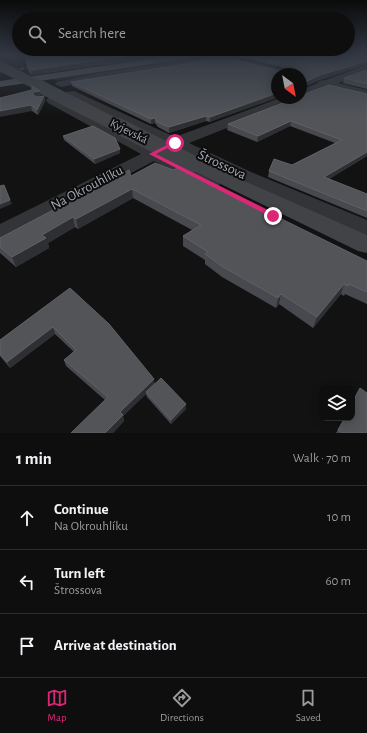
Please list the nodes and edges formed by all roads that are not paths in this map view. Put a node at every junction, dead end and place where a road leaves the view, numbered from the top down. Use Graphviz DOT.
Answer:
graph roads {
  1 [pos="18,75"];
  2 [pos="58,75"];
  3 [pos="104,75"];
  4 [pos="349,75"];
  5 [pos="307,78"];
  6 [pos="0,84"];
  7 [pos="327,84"];
  8 [pos="307,92"];
  9 [pos="54,93"];
  10 [pos="367,94"];
  11 [pos="276,104"];
  12 [pos="175,143"];
  13 [pos="152,154"];
  14 [pos="367,229"];
  15 [pos="0,234"];
  16 [pos="367,245"];
  17 [pos="367,261"];
  1 -- 16 [label="street, Kyjevská, bridge"];
  2 -- 6 [label="main road"];
  3 -- 9 [label="street"];
  4 -- 7 [label="street"];
  5 -- 7 [label="street"];
  7 -- 8 [label="street"];
  7 -- 10 [label="street"];
  9 -- 12 [label="street, Štrossova"];
  9 -- 13 [label="street, Štrossova"];
  11 -- 12 [label="street, Na Okrouhlíku"];
  12 -- 13 [label="street, Na Okrouhlíku"];
  12 -- 14 [label="street, Štrossova"];
  13 -- 15 [label="street, Na Okrouhlíku"];
  13 -- 17 [label="street, Štrossova"];
}
